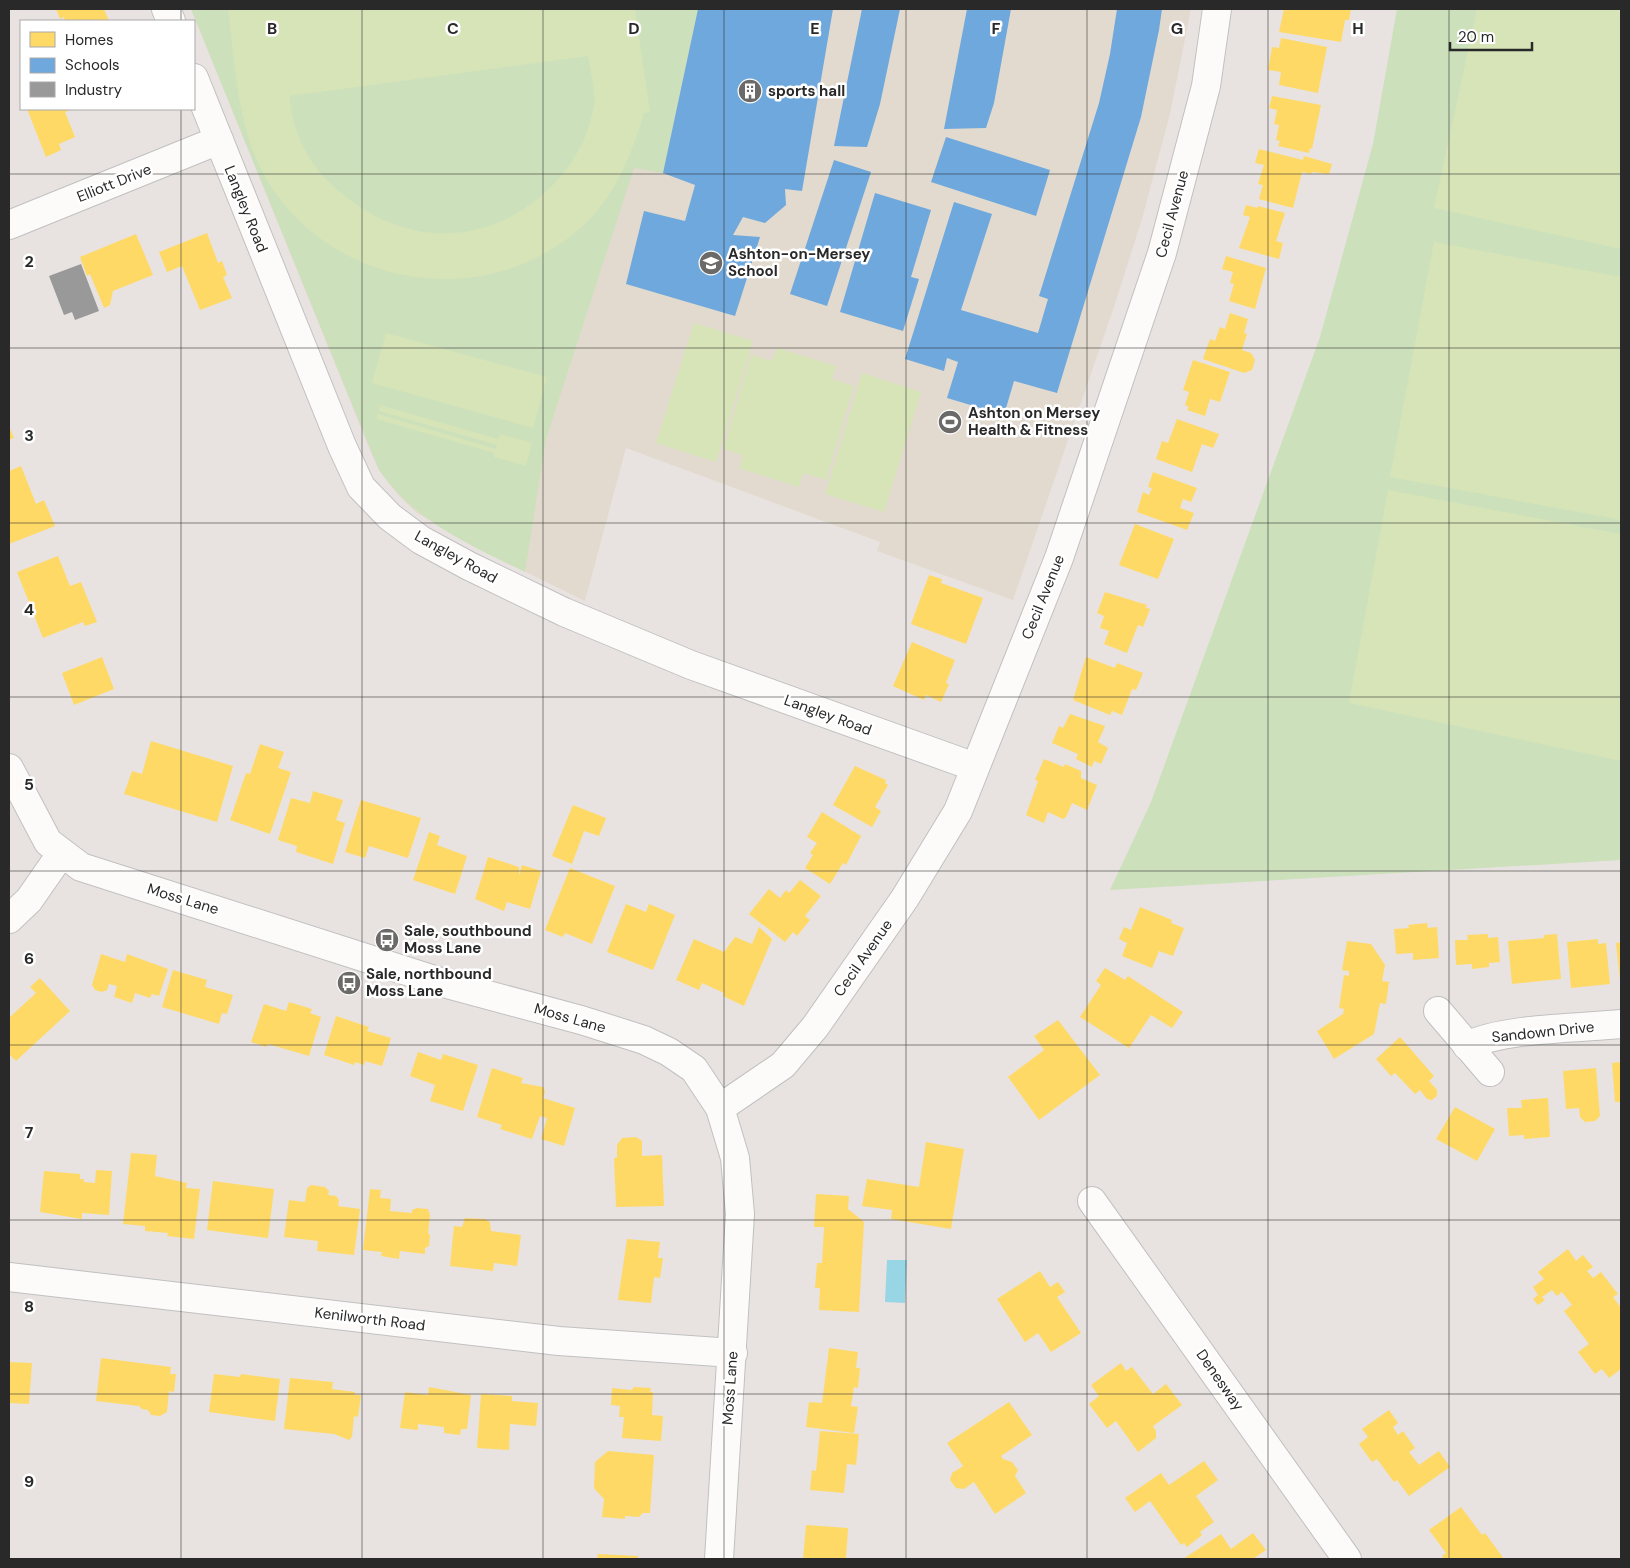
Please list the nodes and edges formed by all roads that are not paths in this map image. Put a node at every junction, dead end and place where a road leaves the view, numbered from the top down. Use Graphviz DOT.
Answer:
graph roads {
  1 [pos="1217,9"];
  2 [pos="195,80"];
  3 [pos="219,140"];
  4 [pos="9,226"];
  5 [pos="975,767"];
  6 [pos="9,768"];
  7 [pos="61,854"];
  8 [pos="9,919"];
  9 [pos="1438,1011"];
  10 [pos="1621,1024"];
  11 [pos="1467,1046"];
  12 [pos="1490,1072"];
  13 [pos="720,1108"];
  14 [pos="1092,1202"];
  15 [pos="9,1277"];
  16 [pos="732,1353"];
  17 [pos="719,1559"];
  18 [pos="1347,1559"];
  1 -- 5 [label="street, Cecil Avenue"];
  2 -- 3 [label="street, Langley Road"];
  3 -- 4 [label="street, Elliott Drive"];
  3 -- 5 [label="street, Langley Road"];
  5 -- 13 [label="street, Cecil Avenue"];
  6 -- 7 [label="street, Moss Lane"];
  7 -- 8 [label="street"];
  7 -- 13 [label="street, Moss Lane"];
  9 -- 11 [label="street, Sandown Drive"];
  10 -- 11 [label="street, Sandown Drive"];
  11 -- 12 [label="street, Sandown Drive"];
  13 -- 16 [label="street, Moss Lane"];
  14 -- 18 [label="street, Denesway"];
  15 -- 16 [label="street, Kenilworth Road"];
  16 -- 17 [label="street, Moss Lane"];
}
